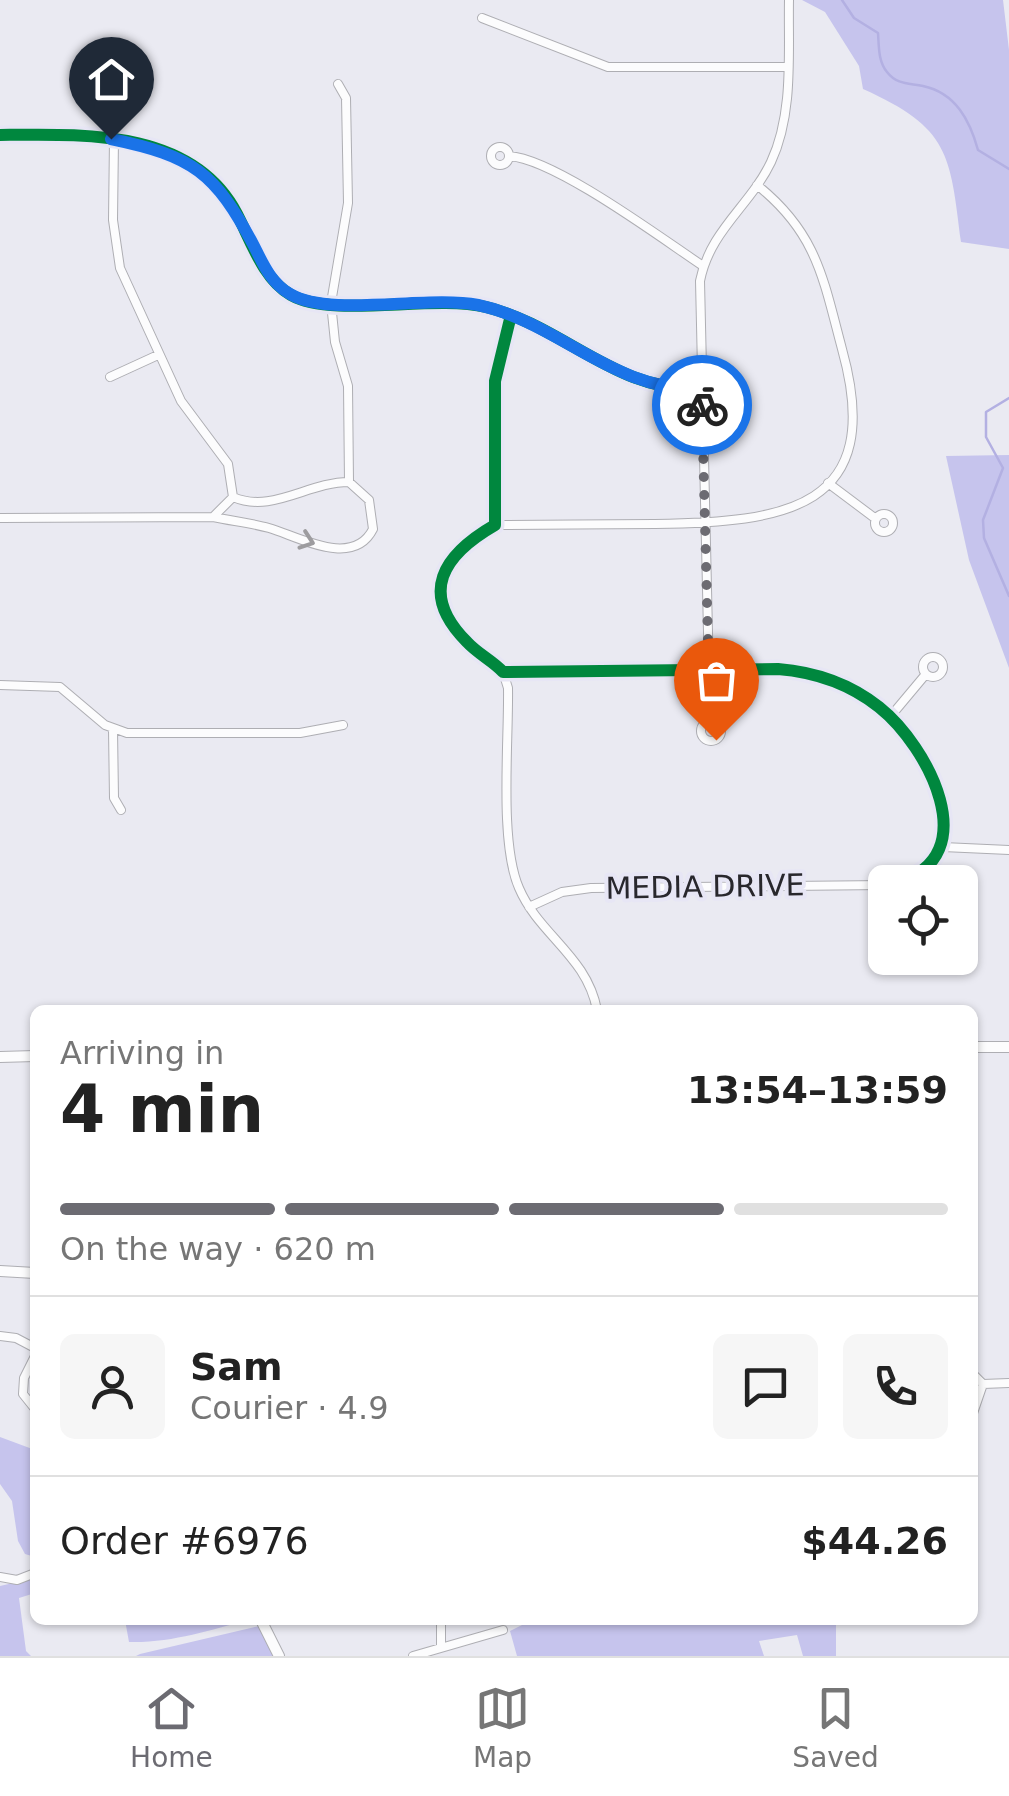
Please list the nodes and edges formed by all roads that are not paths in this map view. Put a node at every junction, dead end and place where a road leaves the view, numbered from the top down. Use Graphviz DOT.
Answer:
graph roads {
  1 [pos="789,0"];
  2 [pos="482,18"];
  3 [pos="787,67"];
  4 [pos="338,84"];
  5 [pos="0,135"];
  6 [pos="114,140"];
  7 [pos="509,156"];
  8 [pos="758,185"];
  9 [pos="703,266"];
  10 [pos="331,303"];
  11 [pos="511,315"];
  12 [pos="158,355"];
  13 [pos="110,377"];
  14 [pos="702,388"];
  15 [pos="349,482"];
  16 [pos="828,483"];
  17 [pos="233,497"];
  18 [pos="213,517"];
  19 [pos="0,518"];
  20 [pos="876,518"];
  21 [pos="704,523"];
  22 [pos="495,525"];
  23 [pos="711,669"];
  24 [pos="503,672"];
  25 [pos="926,674"];
  26 [pos="0,685"];
  27 [pos="890,717"];
  28 [pos="710,720"];
  29 [pos="343,725"];
  30 [pos="113,729"];
  31 [pos="121,810"];
  32 [pos="943,847"];
  33 [pos="1009,850"];
  34 [pos="929,865"];
  35 [pos="868,885"];
  36 [pos="529,907"];
  37 [pos="594,1005"];
  38 [pos="1009,1046"];
  39 [pos="978,1047"];
  40 [pos="30,1056"];
  41 [pos="0,1057"];
  42 [pos="0,1270"];
  43 [pos="30,1273"];
  44 [pos="0,1336"];
  45 [pos="30,1346"];
  46 [pos="30,1366"];
  47 [pos="978,1379"];
  48 [pos="1009,1383"];
  49 [pos="983,1384"];
  50 [pos="978,1399"];
  51 [pos="30,1403"];
  52 [pos="30,1575"];
  53 [pos="1,1577"];
  54 [pos="264,1625"];
  55 [pos="441,1625"];
  56 [pos="502,1630"];
  57 [pos="442,1645"];
  58 [pos="279,1656"];
  59 [pos="413,1656"];
  1 -- 3 [label="street"];
  2 -- 3 [label="street"];
  3 -- 8 [label="street"];
  4 -- 10 [label="street"];
  5 -- 6 [label="street"];
  6 -- 10 [label="street"];
  6 -- 12 [label="street"];
  7 -- 9 [label="street"];
  8 -- 9 [label="street"];
  8 -- 16 [label="street"];
  9 -- 14 [label="street"];
  10 -- 11 [label="street"];
  10 -- 15 [label="street"];
  11 -- 14 [label="street"];
  11 -- 22 [label="street"];
  12 -- 13 [label="street"];
  12 -- 17 [label="street"];
  14 -- 21 [label="street"];
  15 -- 17 [label="street"];
  18 -- 15 [label="street, one-way"];
  16 -- 20 [label="street"];
  16 -- 21 [label="street"];
  17 -- 18 [label="street"];
  18 -- 19 [label="street"];
  21 -- 22 [label="street"];
  21 -- 23 [label="street"];
  22 -- 24 [label="street"];
  23 -- 24 [label="street"];
  23 -- 27 [label="street"];
  23 -- 28 [label="street"];
  24 -- 36 [label="street"];
  25 -- 27 [label="street"];
  26 -- 30 [label="street"];
  27 -- 32 [label="street"];
  29 -- 30 [label="street"];
  30 -- 31 [label="street"];
  32 -- 33 [label="street"];
  32 -- 34 [label="street"];
  35 -- 36 [label="street, MEDIA DRIVE"];
  36 -- 37 [label="street"];
  38 -- 39 [label="street"];
  40 -- 41 [label="street"];
  42 -- 43 [label="street"];
  44 -- 45 [label="street"];
  46 -- 51 [label="street"];
  47 -- 49 [label="street"];
  48 -- 49 [label="street"];
  49 -- 50 [label="street"];
  52 -- 53 [label="street"];
  54 -- 58 [label="street"];
  55 -- 57 [label="street"];
  56 -- 57 [label="street"];
  57 -- 59 [label="street"];
}
